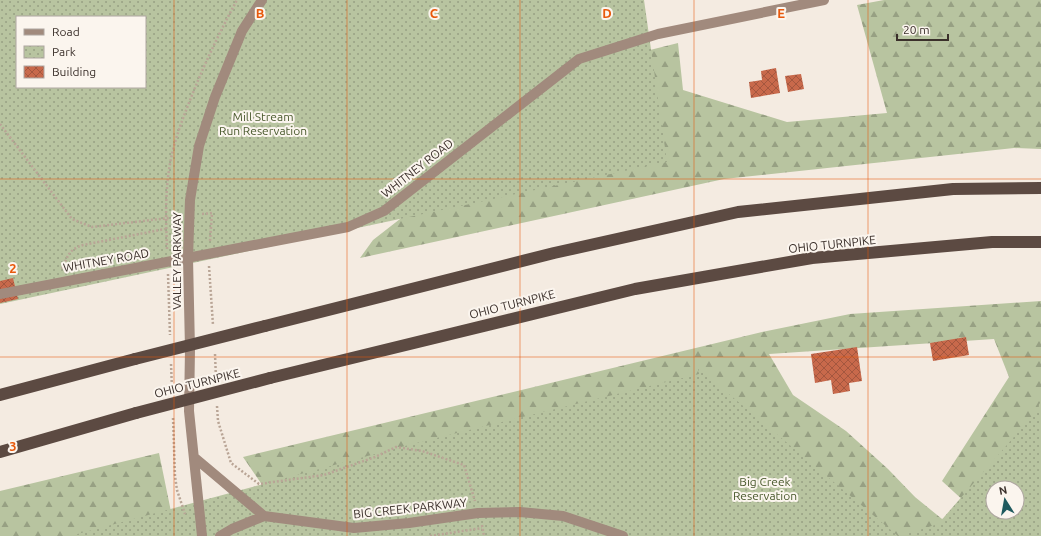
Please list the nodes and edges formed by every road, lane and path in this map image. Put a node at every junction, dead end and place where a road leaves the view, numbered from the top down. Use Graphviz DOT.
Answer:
graph roads {
  1 [pos="237,0"];
  2 [pos="262,0"];
  3 [pos="824,0"];
  4 [pos="0,124"];
  5 [pos="1041,188"];
  6 [pos="212,213"];
  7 [pos="189,214"];
  8 [pos="165,219"];
  9 [pos="165,229"];
  10 [pos="166,238"];
  11 [pos="1041,242"];
  12 [pos="188,258"];
  13 [pos="59,272"];
  14 [pos="0,294"];
  15 [pos="0,395"];
  16 [pos="0,452"];
  17 [pos="195,458"];
  18 [pos="231,463"];
  19 [pos="478,513"];
  20 [pos="264,516"];
  21 [pos="483,528"];
  22 [pos="202,536"];
  23 [pos="220,536"];
  24 [pos="430,536"];
  25 [pos="484,536"];
  26 [pos="623,536"];
  1 -- 8 [label="path"];
  2 -- 7 [label="street, VALLEY PARKWAY"];
  3 -- 12 [label="street, WHITNEY ROAD"];
  4 -- 8 [label="path"];
  5 -- 15 [label="highway, bridge"];
  6 -- 7 [label="path"];
  7 -- 8 [label="path"];
  7 -- 12 [label="street, VALLEY PARKWAY"];
  8 -- 9 [label="path"];
  9 -- 10 [label="path"];
  9 -- 13 [label="path"];
  11 -- 16 [label="highway, OHIO TURNPIKE, bridge"];
  12 -- 14 [label="street, WHITNEY ROAD"];
  12 -- 17 [label="street, VALLEY PARKWAY"];
  17 -- 20 [label="street"];
  17 -- 22 [label="street, VALLEY PARKWAY"];
  18 -- 19 [label="path"];
  19 -- 20 [label="street, BIG CREEK PARKWAY"];
  19 -- 21 [label="path"];
  19 -- 26 [label="street, BIG CREEK PARKWAY"];
  20 -- 23 [label="street"];
  21 -- 24 [label="path"];
  21 -- 25 [label="path"];
}
